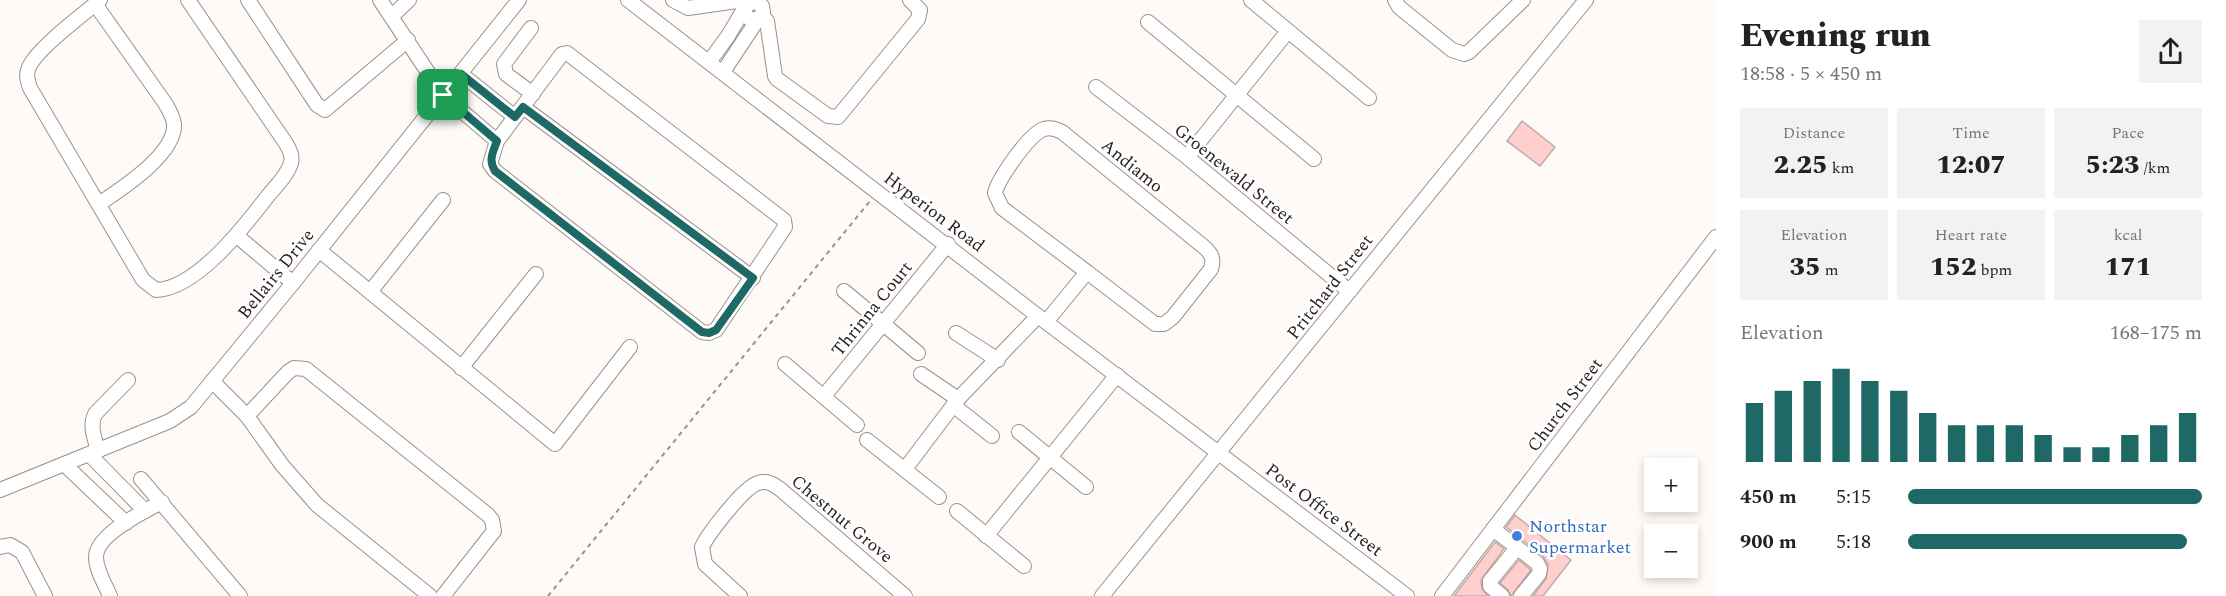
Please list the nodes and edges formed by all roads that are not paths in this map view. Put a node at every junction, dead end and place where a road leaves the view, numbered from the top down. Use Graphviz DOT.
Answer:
graph roads {
  1 [pos="188,0"];
  2 [pos="248,0"];
  3 [pos="380,0"];
  4 [pos="409,0"];
  5 [pos="519,0"];
  6 [pos="628,0"];
  7 [pos="673,0"];
  8 [pos="910,0"];
  9 [pos="1251,0"];
  10 [pos="1395,0"];
  11 [pos="1522,0"];
  12 [pos="1585,0"];
  13 [pos="97,2"];
  14 [pos="756,9"];
  15 [pos="392,16"];
  16 [pos="1148,22"];
  17 [pos="531,28"];
  18 [pos="1288,31"];
  19 [pos="411,46"];
  20 [pos="709,62"];
  21 [pos="723,72"];
  22 [pos="461,74"];
  23 [pos="1096,87"];
  24 [pos="533,94"];
  25 [pos="443,95"];
  26 [pos="1236,96"];
  27 [pos="1369,98"];
  28 [pos="519,112"];
  29 [pos="497,141"];
  30 [pos="1187,158"];
  31 [pos="1314,159"];
  32 [pos="443,200"];
  33 [pos="99,204"];
  34 [pos="237,236"];
  35 [pos="1716,237"];
  36 [pos="948,244"];
  37 [pos="319,250"];
  38 [pos="1087,272"];
  39 [pos="536,273"];
  40 [pos="753,278"];
  41 [pos="293,283"];
  42 [pos="844,291"];
  43 [pos="1349,291"];
  44 [pos="370,292"];
  45 [pos="1042,319"];
  46 [pos="884,324"];
  47 [pos="956,333"];
  48 [pos="630,347"];
  49 [pos="918,353"];
  50 [pos="998,360"];
  51 [pos="786,364"];
  52 [pos="461,368"];
  53 [pos="921,374"];
  54 [pos="1117,375"];
  55 [pos="128,380"];
  56 [pos="212,381"];
  57 [pos="824,396"];
  58 [pos="956,402"];
  59 [pos="247,416"];
  60 [pos="857,425"];
  61 [pos="1019,432"];
  62 [pos="992,436"];
  63 [pos="867,440"];
  64 [pos="1218,452"];
  65 [pos="94,453"];
  66 [pos="1049,458"];
  67 [pos="64,464"];
  68 [pos="905,469"];
  69 [pos="141,479"];
  70 [pos="1086,487"];
  71 [pos="0,489"];
  72 [pos="939,497"];
  73 [pos="162,502"];
  74 [pos="145,511"];
  75 [pos="957,511"];
  76 [pos="126,523"];
  77 [pos="1493,529"];
  78 [pos="986,536"];
  79 [pos="0,547"];
  80 [pos="1517,548"];
  81 [pos="1024,566"];
  82 [pos="45,596"];
  83 [pos="110,596"];
  84 [pos="240,596"];
  85 [pos="430,596"];
  86 [pos="443,596"];
  87 [pos="740,596"];
  88 [pos="905,596"];
  89 [pos="1102,596"];
  90 [pos="1407,596"];
  91 [pos="1442,596"];
  92 [pos="1502,596"];
  93 [pos="1521,596"];
  1 -- 34 [label="street"];
  2 -- 19 [label="street"];
  3 -- 15 [label="street"];
  4 -- 15 [label="street"];
  5 -- 22 [label="street, Bellairs Drive"];
  6 -- 20 [label="street, Hyperion Road"];
  7 -- 14 [label="street"];
  8 -- 14 [label="street"];
  9 -- 18 [label="street"];
  10 -- 11 [label="street"];
  12 -- 43 [label="street, Pritchard Street"];
  13 -- 33 [label="street"];
  13 -- 33 [label="street"];
  14 -- 20 [label="street"];
  14 -- 21 [label="street"];
  15 -- 19 [label="street"];
  16 -- 26 [label="street"];
  17 -- 24 [label="street"];
  18 -- 26 [label="street"];
  18 -- 27 [label="street"];
  19 -- 25 [label="street"];
  20 -- 21 [label="street, Hyperion Road"];
  21 -- 36 [label="street, Hyperion Road"];
  22 -- 25 [label="street, Bellairs Drive"];
  22 -- 28 [label="street"];
  23 -- 30 [label="street, Groenewald Street"];
  24 -- 28 [label="street"];
  24 -- 40 [label="street"];
  25 -- 29 [label="street"];
  25 -- 37 [label="street, Bellairs Drive"];
  26 -- 30 [label="street"];
  26 -- 31 [label="street"];
  28 -- 29 [label="street"];
  28 -- 40 [label="street"];
  29 -- 40 [label="street"];
  30 -- 43 [label="street, Groenewald Street"];
  32 -- 44 [label="street"];
  33 -- 34 [label="street"];
  34 -- 41 [label="street"];
  35 -- 77 [label="street, Church Street"];
  36 -- 45 [label="street, Hyperion Road"];
  36 -- 46 [label="street, Thrinna Court"];
  37 -- 41 [label="street, Bellairs Drive"];
  37 -- 44 [label="street"];
  38 -- 38 [label="street, Andiamo"];
  38 -- 45 [label="street"];
  39 -- 52 [label="street"];
  41 -- 56 [label="street, Bellairs Drive"];
  42 -- 46 [label="street"];
  43 -- 64 [label="street, Pritchard Street"];
  44 -- 52 [label="street"];
  45 -- 50 [label="street"];
  45 -- 54 [label="street, Hyperion Road"];
  46 -- 49 [label="street"];
  46 -- 57 [label="street, Thrinna Court"];
  47 -- 50 [label="street"];
  48 -- 52 [label="street"];
  50 -- 58 [label="street"];
  51 -- 57 [label="street"];
  53 -- 58 [label="street"];
  54 -- 64 [label="street, Hyperion Road"];
  54 -- 66 [label="street"];
  55 -- 65 [label="street"];
  56 -- 59 [label="street"];
  56 -- 65 [label="street, Bellairs Drive"];
  57 -- 60 [label="street"];
  58 -- 62 [label="street"];
  58 -- 68 [label="street"];
  59 -- 85 [label="street"];
  59 -- 86 [label="street"];
  61 -- 66 [label="street"];
  63 -- 68 [label="street"];
  64 -- 89 [label="street, Pritchard Street"];
  64 -- 90 [label="street, Post Office Street"];
  65 -- 67 [label="street, Bellairs Drive"];
  65 -- 74 [label="street"];
  66 -- 70 [label="street"];
  66 -- 78 [label="street"];
  67 -- 71 [label="street, Bellairs Drive"];
  67 -- 76 [label="street"];
  68 -- 72 [label="street"];
  69 -- 73 [label="street"];
  73 -- 74 [label="street"];
  73 -- 84 [label="street"];
  74 -- 76 [label="street"];
  75 -- 78 [label="street"];
  76 -- 83 [label="street"];
  77 -- 80 [label="street"];
  77 -- 91 [label="street, Church Street"];
  78 -- 81 [label="street"];
  79 -- 82 [label="street"];
  80 -- 92 [label="street"];
  80 -- 93 [label="street"];
  87 -- 88 [label="street, Chestnut Grove"];
}
